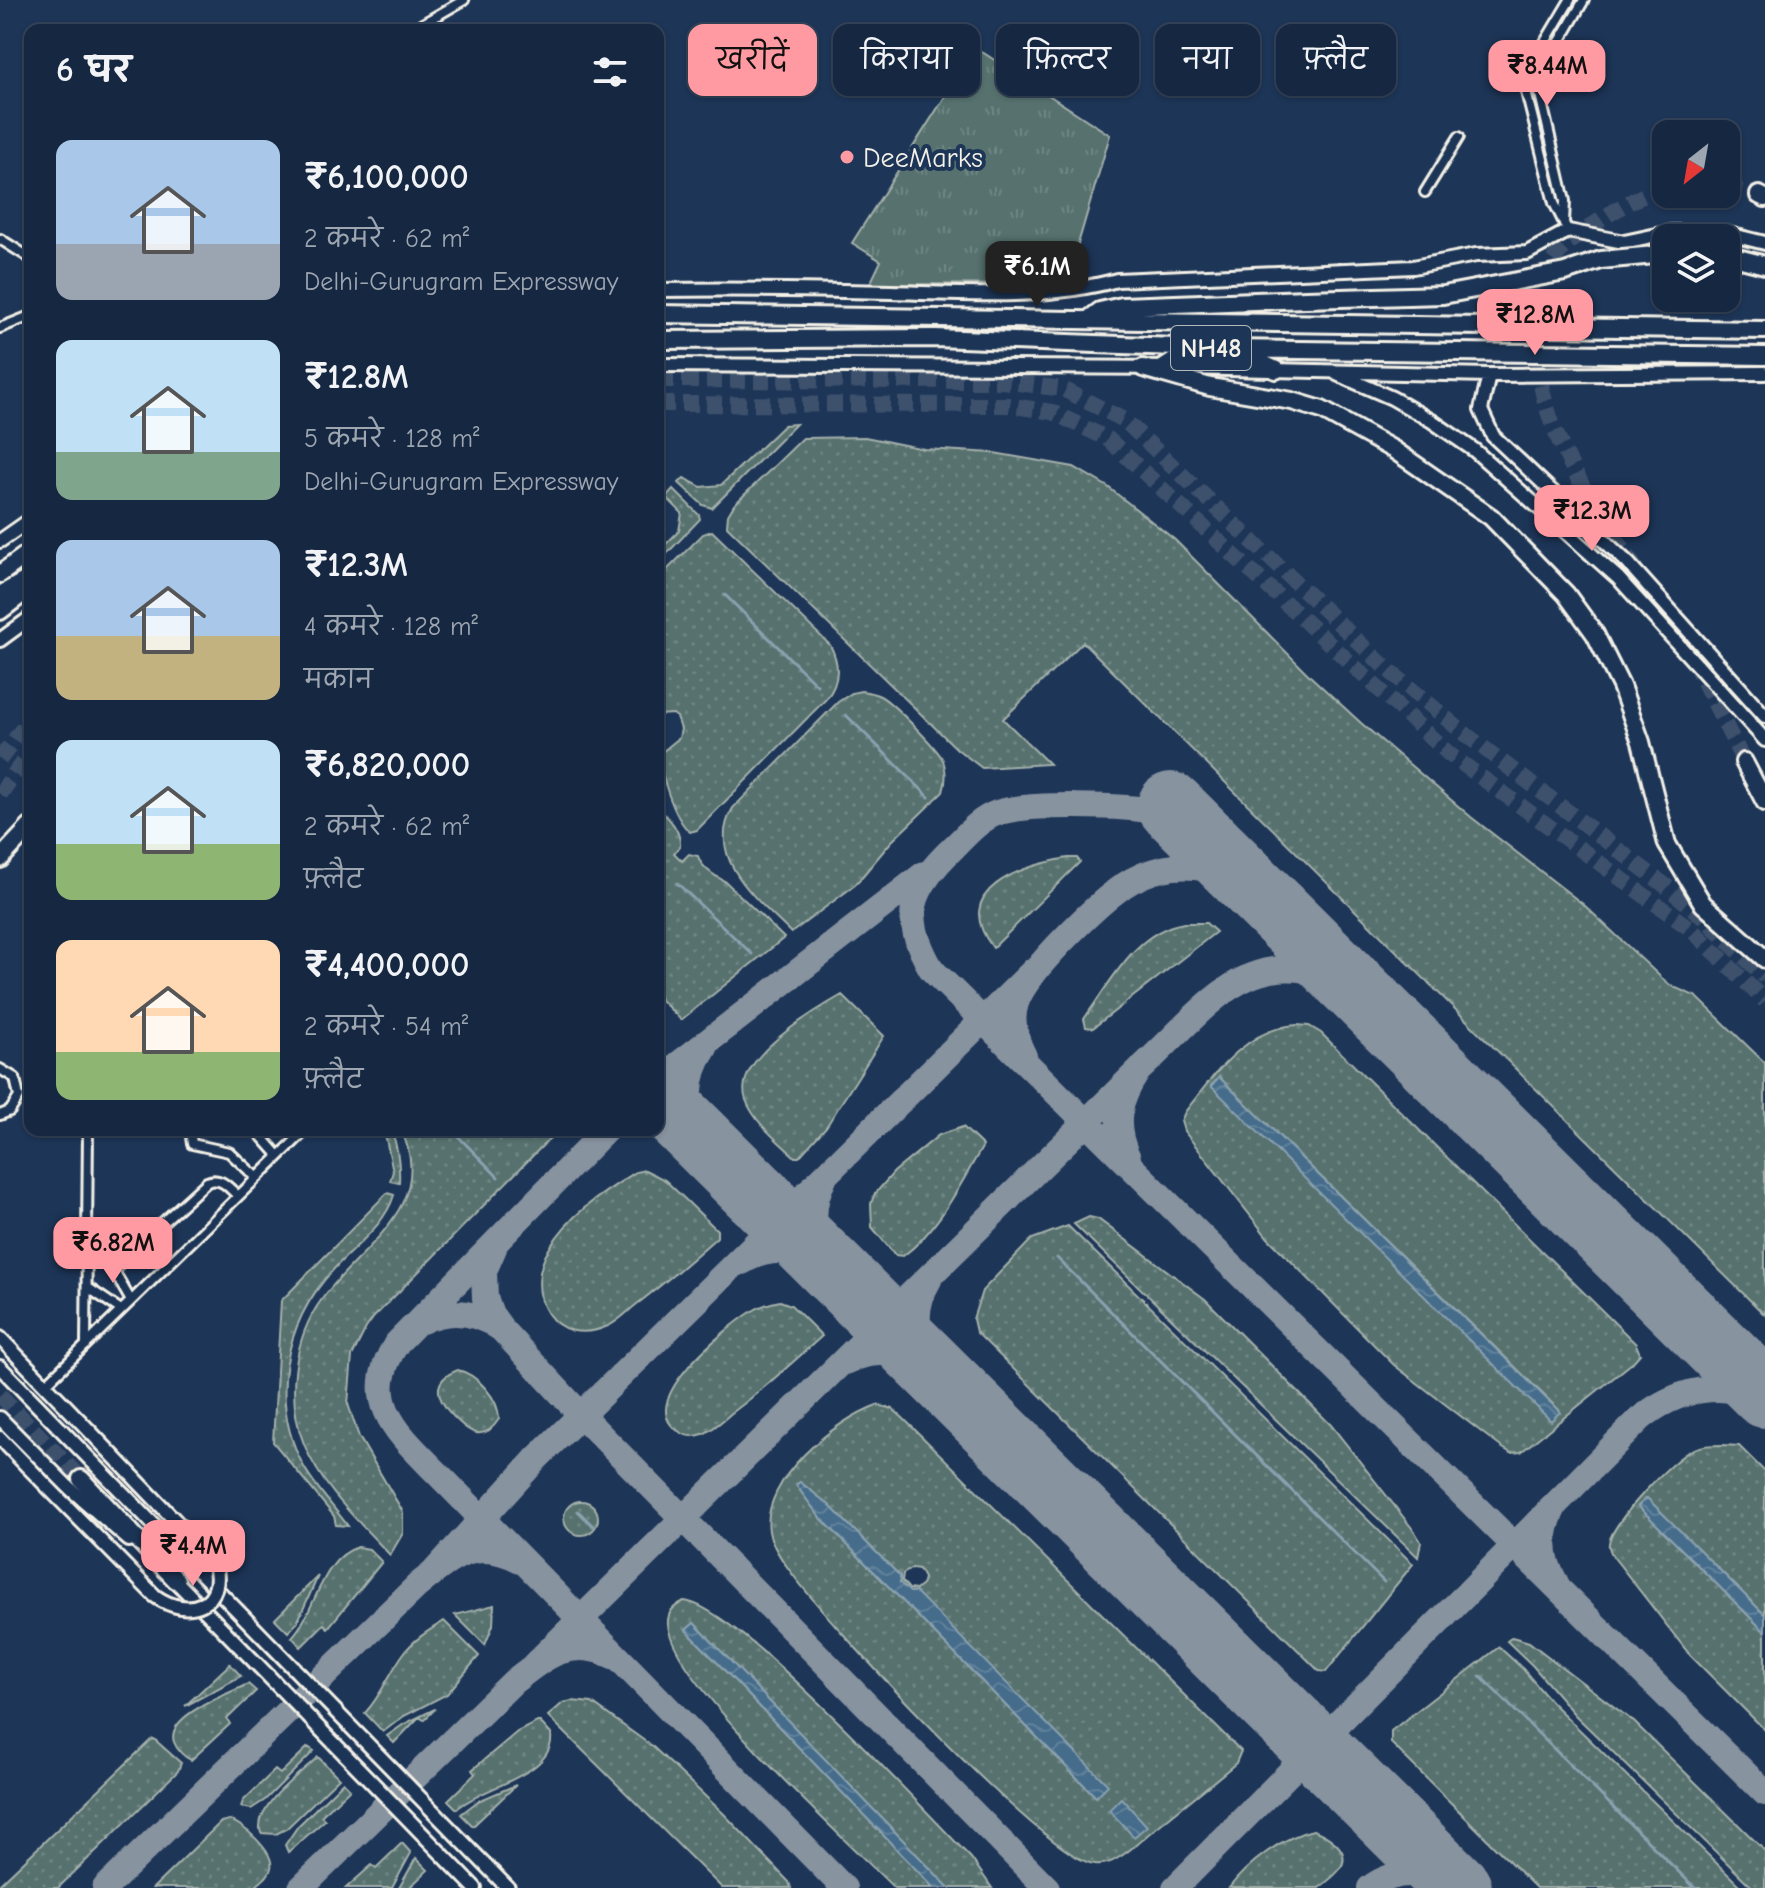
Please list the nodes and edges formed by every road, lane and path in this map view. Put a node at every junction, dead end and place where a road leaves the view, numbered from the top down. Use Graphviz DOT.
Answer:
graph roads {
  1 [pos="464,0"];
  2 [pos="1570,0"];
  3 [pos="1584,0"];
  4 [pos="422,24"];
  5 [pos="1459,137"];
  6 [pos="1425,192"];
  7 [pos="1566,227"];
  8 [pos="0,239"];
  9 [pos="1765,243"];
  10 [pos="24,254"];
  11 [pos="1652,255"];
  12 [pos="1740,259"];
  13 [pos="1765,265"];
  14 [pos="664,290"];
  15 [pos="664,314"];
  16 [pos="24,318"];
  17 [pos="1087,321"];
  18 [pos="0,328"];
  19 [pos="1765,330"];
  20 [pos="664,340"];
  21 [pos="1117,344"];
  22 [pos="1196,347"];
  23 [pos="1230,349"];
  24 [pos="1765,356"];
  25 [pos="664,365"];
  26 [pos="1143,368"];
  27 [pos="1164,368"];
  28 [pos="1276,370"];
  29 [pos="1331,371"];
  30 [pos="1765,373"];
  31 [pos="1489,375"];
  32 [pos="24,524"];
  33 [pos="0,541"];
  34 [pos="24,556"];
  35 [pos="4,570"];
  36 [pos="24,581"];
  37 [pos="24,593"];
  38 [pos="0,595"];
  39 [pos="0,611"];
  40 [pos="24,622"];
  41 [pos="0,640"];
  42 [pos="1765,716"];
  43 [pos="1765,740"];
  44 [pos="1744,762"];
  45 [pos="1765,802"];
  46 [pos="24,833"];
  47 [pos="0,859"];
  48 [pos="1765,959"];
  49 [pos="0,1069"];
  50 [pos="19,1097"];
  51 [pos="24,1097"];
  52 [pos="0,1115"];
  53 [pos="88,1136"];
  54 [pos="191,1136"];
  55 [pos="261,1136"];
  56 [pos="300,1136"];
  57 [pos="279,1156"];
  58 [pos="256,1177"];
  59 [pos="238,1196"];
  60 [pos="87,1287"];
  61 [pos="131,1301"];
  62 [pos="121,1310"];
  63 [pos="0,1338"];
  64 [pos="86,1345"];
  65 [pos="0,1367"];
  66 [pos="45,1385"];
  67 [pos="0,1418"];
  68 [pos="0,1438"];
  69 [pos="81,1479"];
  70 [pos="176,1580"];
  71 [pos="475,1888"];
  72 [pos="508,1888"];
  1 -- 4 [label="street"];
  2 -- 7 [label="street"];
  3 -- 7 [label="street"];
  5 -- 6 [label="street"];
  7 -- 9 [label="main road"];
  7 -- 14 [label="main road"];
  8 -- 10 [label="street"];
  11 -- 17 [label="highway, bridge"];
  12 -- 13 [label="highway"];
  15 -- 17 [label="highway, NH48"];
  16 -- 18 [label="street"];
  17 -- 19 [label="highway, NH48"];
  20 -- 21 [label="highway, NH48"];
  21 -- 22 [label="highway, NH48"];
  21 -- 26 [label="main road"];
  22 -- 23 [label="highway, NH48"];
  22 -- 27 [label="highway"];
  23 -- 24 [label="highway, NH48"];
  23 -- 28 [label="highway"];
  25 -- 26 [label="main road"];
  26 -- 27 [label="main road"];
  26 -- 48 [label="highway"];
  27 -- 28 [label="main road"];
  28 -- 29 [label="main road"];
  29 -- 31 [label="main road"];
  29 -- 43 [label="main road"];
  30 -- 31 [label="main road"];
  31 -- 42 [label="main road"];
  32 -- 33 [label="main road"];
  34 -- 35 [label="highway"];
  36 -- 38 [label="highway"];
  37 -- 39 [label="highway"];
  40 -- 41 [label="main road"];
  44 -- 45 [label="highway"];
  46 -- 47 [label="highway"];
  49 -- 50 [label="street"];
  50 -- 51 [label="street"];
  50 -- 52 [label="street"];
  53 -- 60 [label="street"];
  54 -- 58 [label="street"];
  55 -- 57 [label="street"];
  56 -- 57 [label="street"];
  57 -- 58 [label="street"];
  58 -- 59 [label="street"];
  59 -- 61 [label="street"];
  59 -- 61 [label="street"];
  60 -- 62 [label="street"];
  60 -- 64 [label="street"];
  61 -- 62 [label="street"];
  62 -- 64 [label="street"];
  63 -- 66 [label="main road"];
  64 -- 66 [label="street"];
  65 -- 72 [label="main road"];
  66 -- 68 [label="main road, bridge"];
  67 -- 70 [label="main road"];
  69 -- 70 [label="highway"];
  70 -- 71 [label="main road"];
}
